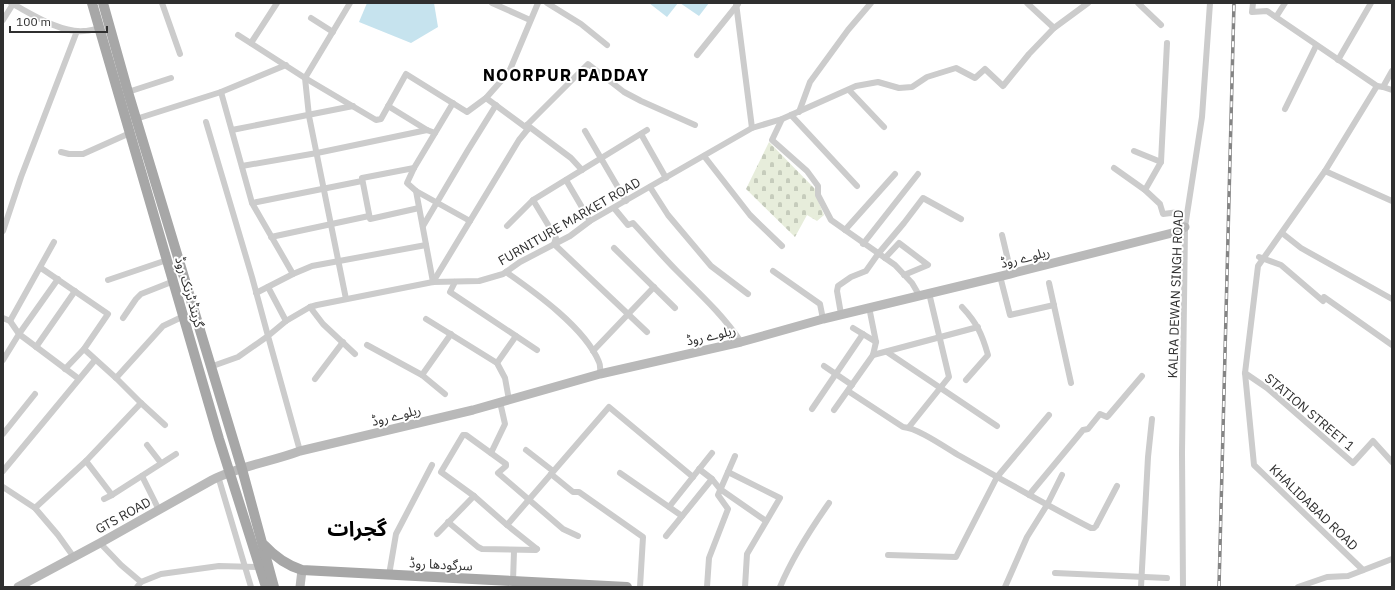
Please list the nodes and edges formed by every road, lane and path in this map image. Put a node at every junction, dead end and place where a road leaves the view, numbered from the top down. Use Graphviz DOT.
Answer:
graph roads {
  1 [pos="92,3"];
  2 [pos="103,3"];
  3 [pos="162,3"];
  4 [pos="277,3"];
  5 [pos="350,3"];
  6 [pos="492,3"];
  7 [pos="538,3"];
  8 [pos="546,3"];
  9 [pos="871,3"];
  10 [pos="1027,3"];
  11 [pos="1088,3"];
  12 [pos="1138,3"];
  13 [pos="1210,3"];
  14 [pos="1253,3"];
  15 [pos="1285,3"];
  16 [pos="1371,3"];
  17 [pos="12,4"];
  18 [pos="737,4"];
  19 [pos="1276,17"];
  20 [pos="311,18"];
  21 [pos="3,20"];
  22 [pos="530,20"];
  23 [pos="1161,25"];
  24 [pos="100,28"];
  25 [pos="1054,28"];
  26 [pos="77,31"];
  27 [pos="333,32"];
  28 [pos="238,35"];
  29 [pos="251,43"];
  30 [pos="1167,43"];
  31 [pos="607,45"];
  32 [pos="1316,46"];
  33 [pos="180,54"];
  34 [pos="697,55"];
  35 [pos="1338,60"];
  36 [pos="286,66"];
  37 [pos="1392,71"];
  38 [pos="171,78"];
  39 [pos="305,78"];
  40 [pos="1380,86"];
  41 [pos="848,90"];
  42 [pos="1392,90"];
  43 [pos="128,92"];
  44 [pos="221,92"];
  45 [pos="486,98"];
  46 [pos="453,103"];
  47 [pos="496,105"];
  48 [pos="353,106"];
  49 [pos="388,106"];
  50 [pos="1285,109"];
  51 [pos="800,112"];
  52 [pos="791,115"];
  53 [pos="309,116"];
  54 [pos="136,119"];
  55 [pos="782,119"];
  56 [pos="206,122"];
  57 [pos="695,125"];
  58 [pos="528,127"];
  59 [pos="884,127"];
  60 [pos="752,128"];
  61 [pos="232,130"];
  62 [pos="427,130"];
  63 [pos="585,132"];
  64 [pos="435,133"];
  65 [pos="130,134"];
  66 [pos="1134,151"];
  67 [pos="61,152"];
  68 [pos="317,153"];
  69 [pos="704,156"];
  70 [pos="601,158"];
  71 [pos="1161,162"];
  72 [pos="242,166"];
  73 [pos="414,168"];
  74 [pos="1114,168"];
  75 [pos="582,170"];
  76 [pos="1325,171"];
  77 [pos="895,174"];
  78 [pos="918,174"];
  79 [pos="666,178"];
  80 [pos="566,180"];
  81 [pos="362,181"];
  82 [pos="857,186"];
  83 [pos="650,187"];
  84 [pos="324,189"];
  85 [pos="1145,190"];
  86 [pos="416,191"];
  87 [pos="533,200"];
  88 [pos="626,201"];
  89 [pos="1392,201"];
  90 [pos="437,202"];
  91 [pos="156,203"];
  92 [pos="252,203"];
  93 [pos="419,208"];
  94 [pos="614,208"];
  95 [pos="5,216"];
  96 [pos="369,216"];
  97 [pos="961,219"];
  98 [pos="470,221"];
  99 [pos="590,222"];
  100 [pos="331,224"];
  101 [pos="423,226"];
  102 [pos="507,226"];
  103 [pos="1185,227"];
  104 [pos="845,230"];
  105 [pos="3,231"];
  106 [pos="1176,232"];
  107 [pos="1282,233"];
  108 [pos="1002,235"];
  109 [pos="271,236"];
  110 [pos="54,242"];
  111 [pos="554,244"];
  112 [pos="863,244"];
  113 [pos="426,245"];
  114 [pos="782,246"];
  115 [pos="614,248"];
  116 [pos="878,254"];
  117 [pos="885,258"];
  118 [pos="1262,258"];
  119 [pos="167,260"];
  120 [pos="338,261"];
  121 [pos="40,268"];
  122 [pos="773,271"];
  123 [pos="506,272"];
  124 [pos="293,274"];
  125 [pos="1010,274"];
  126 [pos="904,275"];
  127 [pos="1000,276"];
  128 [pos="58,279"];
  129 [pos="108,280"];
  130 [pos="174,281"];
  131 [pos="433,282"];
  132 [pos="455,282"];
  133 [pos="1049,283"];
  134 [pos="268,287"];
  135 [pos="654,287"];
  136 [pos="75,291"];
  137 [pos="256,293"];
  138 [pos="929,293"];
  139 [pos="748,294"];
  140 [pos="919,295"];
  141 [pos="1392,299"];
  142 [pos="346,300"];
  143 [pos="1054,305"];
  144 [pos="310,307"];
  145 [pos="869,307"];
  146 [pos="962,307"];
  147 [pos="674,308"];
  148 [pos="628,314"];
  149 [pos="841,314"];
  150 [pos="184,316"];
  151 [pos="3,318"];
  152 [pos="123,318"];
  153 [pos="426,319"];
  154 [pos="823,319"];
  155 [pos="286,321"];
  156 [pos="10,322"];
  157 [pos="978,327"];
  158 [pos="853,328"];
  159 [pos="647,332"];
  160 [pos="19,334"];
  161 [pos="451,334"];
  162 [pos="863,334"];
  163 [pos="268,336"];
  164 [pos="516,336"];
  165 [pos="939,338"];
  166 [pos="343,342"];
  167 [pos="741,342"];
  168 [pos="876,342"];
  169 [pos="367,345"];
  170 [pos="1392,345"];
  171 [pos="36,347"];
  172 [pos="84,349"];
  173 [pos="537,350"];
  174 [pos="593,351"];
  175 [pos="887,352"];
  176 [pos="355,354"];
  177 [pos="873,355"];
  178 [pos="3,360"];
  179 [pos="95,360"];
  180 [pos="497,363"];
  181 [pos="824,366"];
  182 [pos="210,367"];
  183 [pos="65,369"];
  184 [pos="1246,373"];
  185 [pos="600,374"];
  186 [pos="836,374"];
  187 [pos="422,375"];
  188 [pos="1142,376"];
  189 [pos="116,378"];
  190 [pos="79,379"];
  191 [pos="315,379"];
  192 [pos="966,380"];
  193 [pos="1072,383"];
  194 [pos="852,385"];
  195 [pos="940,388"];
  196 [pos="848,391"];
  197 [pos="35,394"];
  198 [pos="445,394"];
  199 [pos="504,401"];
  200 [pos="141,403"];
  201 [pos="812,409"];
  202 [pos="834,410"];
  203 [pos="1048,415"];
  204 [pos="1152,419"];
  205 [pos="165,425"];
  206 [pos="997,426"];
  207 [pos="909,427"];
  208 [pos="3,434"];
  209 [pos="147,445"];
  210 [pos="526,450"];
  211 [pos="300,452"];
  212 [pos="491,453"];
  213 [pos="712,453"];
  214 [pos="176,454"];
  215 [pos="735,456"];
  216 [pos="86,461"];
  217 [pos="1392,462"];
  218 [pos="161,464"];
  219 [pos="432,465"];
  220 [pos="242,469"];
  221 [pos="699,469"];
  222 [pos="3,471"];
  223 [pos="230,472"];
  224 [pos="552,472"];
  225 [pos="728,472"];
  226 [pos="620,473"];
  227 [pos="1062,475"];
  228 [pos="142,476"];
  229 [pos="218,476"];
  230 [pos="693,477"];
  231 [pos="997,477"];
  232 [pos="712,479"];
  233 [pos="1117,486"];
  234 [pos="3,487"];
  235 [pos="720,489"];
  236 [pos="112,495"];
  237 [pos="1029,495"];
  238 [pos="474,496"];
  239 [pos="104,499"];
  240 [pos="529,499"];
  241 [pos="829,502"];
  242 [pos="1047,505"];
  243 [pos="669,507"];
  244 [pos="35,508"];
  245 [pos="159,510"];
  246 [pos="682,516"];
  247 [pos="766,521"];
  248 [pos="448,522"];
  249 [pos="507,524"];
  250 [pos="437,534"];
  251 [pos="578,536"];
  252 [pos="666,536"];
  253 [pos="100,543"];
  254 [pos="263,544"];
  255 [pos="514,550"];
  256 [pos="888,555"];
  257 [pos="73,556"];
  258 [pos="1392,559"];
  259 [pos="245,566"];
  260 [pos="260,566"];
  261 [pos="302,570"];
  262 [pos="1363,570"];
  263 [pos="1055,573"];
  264 [pos="389,575"];
  265 [pos="1141,577"];
  266 [pos="1167,578"];
  267 [pos="513,581"];
  268 [pos="139,584"];
  269 [pos="18,587"];
  270 [pos="251,587"];
  271 [pos="266,587"];
  272 [pos="274,587"];
  273 [pos="300,587"];
  274 [pos="627,587"];
  275 [pos="640,587"];
  276 [pos="707,587"];
  277 [pos="745,587"];
  278 [pos="780,587"];
  279 [pos="1004,587"];
  280 [pos="1141,587"];
  281 [pos="1183,587"];
  282 [pos="1298,587"];
  1 -- 24 [label="main road, گرینڈ ٹرنک روڈ"];
  2 -- 43 [label="main road, گرینڈ ٹرنک روڈ"];
  3 -- 33 [label="street"];
  4 -- 29 [label="street"];
  5 -- 27 [label="street"];
  6 -- 22 [label="street"];
  7 -- 22 [label="street"];
  8 -- 31 [label="street"];
  9 -- 51 [label="street"];
  10 -- 25 [label="street"];
  11 -- 25 [label="street, FURNITURE MARKET ROAD"];
  12 -- 23 [label="street"];
  13 -- 103 [label="street, KALRA DEWAN SINGH ROAD"];
  14 -- 19 [label="street"];
  15 -- 19 [label="street"];
  16 -- 35 [label="street"];
  17 -- 21 [label="street"];
  17 -- 26 [label="street"];
  18 -- 34 [label="street"];
  18 -- 60 [label="street"];
  19 -- 32 [label="street"];
  20 -- 27 [label="street"];
  22 -- 45 [label="street"];
  24 -- 26 [label="street"];
  24 -- 65 [label="main road, گرینڈ ٹرنک روڈ"];
  25 -- 41 [label="street, FURNITURE MARKET ROAD"];
  26 -- 95 [label="street"];
  27 -- 39 [label="street"];
  28 -- 29 [label="street"];
  29 -- 36 [label="street"];
  30 -- 71 [label="street"];
  32 -- 35 [label="street"];
  32 -- 50 [label="street"];
  35 -- 40 [label="street"];
  36 -- 39 [label="street"];
  36 -- 44 [label="street"];
  37 -- 40 [label="street"];
  38 -- 43 [label="street"];
  39 -- 48 [label="street"];
  39 -- 53 [label="street"];
  40 -- 42 [label="street"];
  40 -- 76 [label="street"];
  41 -- 51 [label="street, FURNITURE MARKET ROAD"];
  41 -- 59 [label="street"];
  43 -- 54 [label="main road, گرینڈ ٹرنک روڈ"];
  44 -- 54 [label="street"];
  44 -- 61 [label="street"];
  45 -- 46 [label="street"];
  45 -- 47 [label="street"];
  46 -- 49 [label="street"];
  46 -- 64 [label="street"];
  47 -- 58 [label="street"];
  47 -- 90 [label="street"];
  48 -- 49 [label="street"];
  48 -- 53 [label="street"];
  49 -- 62 [label="street"];
  51 -- 52 [label="street, FURNITURE MARKET ROAD"];
  52 -- 55 [label="street, FURNITURE MARKET ROAD"];
  52 -- 82 [label="street"];
  53 -- 61 [label="street"];
  53 -- 68 [label="street"];
  54 -- 91 [label="main road, گرینڈ ٹرنک روڈ"];
  55 -- 60 [label="street, FURNITURE MARKET ROAD"];
  55 -- 104 [label="street"];
  56 -- 137 [label="street"];
  57 -- 58 [label="street"];
  58 -- 75 [label="street"];
  58 -- 98 [label="street"];
  60 -- 69 [label="street, FURNITURE MARKET ROAD"];
  61 -- 72 [label="street"];
  62 -- 64 [label="street"];
  62 -- 68 [label="street"];
  63 -- 70 [label="street"];
  64 -- 73 [label="street"];
  65 -- 67 [label="street"];
  65 -- 91 [label="main road, گرینڈ ٹرنک روڈ"];
  66 -- 71 [label="street"];
  68 -- 72 [label="street"];
  68 -- 84 [label="street"];
  69 -- 79 [label="street, FURNITURE MARKET ROAD"];
  69 -- 114 [label="street"];
  70 -- 75 [label="street"];
  70 -- 79 [label="street"];
  70 -- 88 [label="street"];
  71 -- 85 [label="street"];
  72 -- 92 [label="street"];
  73 -- 81 [label="street"];
  73 -- 86 [label="street"];
  74 -- 85 [label="street"];
  75 -- 80 [label="street"];
  76 -- 89 [label="street"];
  76 -- 107 [label="street"];
  77 -- 104 [label="street"];
  78 -- 112 [label="street"];
  79 -- 83 [label="street, FURNITURE MARKET ROAD"];
  80 -- 87 [label="street"];
  80 -- 99 [label="street"];
  81 -- 84 [label="street"];
  81 -- 96 [label="street"];
  83 -- 88 [label="street, FURNITURE MARKET ROAD"];
  83 -- 139 [label="street"];
  84 -- 92 [label="street"];
  84 -- 100 [label="street"];
  85 -- 106 [label="street"];
  86 -- 90 [label="street"];
  86 -- 93 [label="street"];
  87 -- 102 [label="street"];
  87 -- 111 [label="street"];
  88 -- 94 [label="street, FURNITURE MARKET ROAD"];
  90 -- 98 [label="street"];
  90 -- 101 [label="street"];
  91 -- 119 [label="main road, گرینڈ ٹرنک روڈ"];
  91 -- 182 [label="main road, گرینڈ ٹرنک روڈ"];
  92 -- 109 [label="street"];
  93 -- 96 [label="street"];
  93 -- 101 [label="street"];
  94 -- 99 [label="street, FURNITURE MARKET ROAD"];
  94 -- 167 [label="street"];
  95 -- 105 [label="street"];
  96 -- 100 [label="street"];
  97 -- 116 [label="street"];
  98 -- 131 [label="street"];
  99 -- 111 [label="street, FURNITURE MARKET ROAD"];
  100 -- 109 [label="street"];
  100 -- 120 [label="street"];
  101 -- 113 [label="street"];
  103 -- 106 [label="street, ریلوے روڈ"];
  103 -- 281 [label="street, KALRA DEWAN SINGH ROAD"];
  104 -- 112 [label="street"];
  106 -- 125 [label="street, ریلوے روڈ"];
  107 -- 118 [label="street"];
  107 -- 141 [label="street"];
  108 -- 125 [label="street"];
  109 -- 124 [label="street"];
  110 -- 121 [label="street"];
  111 -- 123 [label="street, FURNITURE MARKET ROAD"];
  111 -- 148 [label="street"];
  112 -- 116 [label="street"];
  113 -- 120 [label="street"];
  113 -- 131 [label="street"];
  115 -- 135 [label="street"];
  116 -- 117 [label="street"];
  116 -- 149 [label="street"];
  117 -- 126 [label="street"];
  117 -- 126 [label="street"];
  118 -- 170 [label="street"];
  118 -- 184 [label="street, KHALIDABAD ROAD"];
  119 -- 129 [label="street"];
  119 -- 130 [label="main road, گرینڈ ٹرنک روڈ"];
  120 -- 124 [label="street"];
  120 -- 142 [label="street"];
  121 -- 128 [label="street"];
  121 -- 156 [label="street"];
  122 -- 154 [label="street"];
  123 -- 132 [label="street, FURNITURE MARKET ROAD"];
  123 -- 174 [label="street"];
  124 -- 134 [label="street"];
  125 -- 127 [label="street, ریلوے روڈ"];
  126 -- 140 [label="street"];
  127 -- 138 [label="street, ریلوے روڈ"];
  127 -- 143 [label="street"];
  128 -- 136 [label="street"];
  128 -- 160 [label="street"];
  130 -- 150 [label="main road, گرینڈ ٹرنک روڈ"];
  130 -- 152 [label="street"];
  131 -- 132 [label="street, FURNITURE MARKET ROAD"];
  131 -- 142 [label="street, FURNITURE MARKET ROAD"];
  132 -- 164 [label="street"];
  133 -- 143 [label="street"];
  134 -- 137 [label="street"];
  134 -- 155 [label="street"];
  135 -- 147 [label="street"];
  135 -- 148 [label="street"];
  136 -- 171 [label="street"];
  136 -- 172 [label="street"];
  137 -- 163 [label="street"];
  138 -- 140 [label="street, ریلوے روڈ"];
  138 -- 165 [label="street"];
  140 -- 145 [label="street, ریلوے روڈ"];
  142 -- 144 [label="street, FURNITURE MARKET ROAD"];
  143 -- 193 [label="street"];
  144 -- 155 [label="street, FURNITURE MARKET ROAD"];
  144 -- 166 [label="street"];
  145 -- 149 [label="street, ریلوے روڈ"];
  145 -- 168 [label="street"];
  146 -- 157 [label="street"];
  148 -- 159 [label="street"];
  148 -- 174 [label="street"];
  149 -- 154 [label="street, ریلوے روڈ"];
  150 -- 189 [label="street"];
  150 -- 223 [label="main road, گرینڈ ٹرنک روڈ"];
  151 -- 156 [label="street"];
  153 -- 161 [label="street"];
  154 -- 167 [label="street, ریلوے روڈ"];
  155 -- 163 [label="street, FURNITURE MARKET ROAD"];
  156 -- 160 [label="street"];
  157 -- 165 [label="street"];
  157 -- 192 [label="street"];
  158 -- 162 [label="street"];
  160 -- 171 [label="street"];
  160 -- 178 [label="street"];
  161 -- 180 [label="street"];
  161 -- 187 [label="street"];
  162 -- 168 [label="street"];
  162 -- 186 [label="street"];
  163 -- 182 [label="street, FURNITURE MARKET ROAD"];
  163 -- 211 [label="street"];
  164 -- 173 [label="street"];
  164 -- 180 [label="street"];
  165 -- 175 [label="street"];
  165 -- 195 [label="street"];
  166 -- 176 [label="street"];
  166 -- 191 [label="street"];
  167 -- 185 [label="street, ریلوے روڈ"];
  168 -- 177 [label="street"];
  169 -- 187 [label="street"];
  171 -- 183 [label="street"];
  172 -- 179 [label="street"];
  172 -- 183 [label="street"];
  174 -- 185 [label="street"];
  175 -- 177 [label="street"];
  175 -- 195 [label="street"];
  177 -- 194 [label="street"];
  179 -- 189 [label="street"];
  179 -- 190 [label="street"];
  180 -- 199 [label="street"];
  181 -- 186 [label="street"];
  182 -- 220 [label="main road, گرینڈ ٹرنک روڈ"];
  183 -- 190 [label="street"];
  184 -- 217 [label="street, STATION STREET 1"];
  184 -- 262 [label="street, KHALIDABAD ROAD"];
  185 -- 199 [label="street, ریلوے روڈ"];
  186 -- 194 [label="street"];
  186 -- 201 [label="street"];
  187 -- 198 [label="street"];
  188 -- 237 [label="street"];
  189 -- 200 [label="street"];
  190 -- 222 [label="street"];
  194 -- 196 [label="street"];
  195 -- 206 [label="street"];
  195 -- 207 [label="street"];
  196 -- 202 [label="street"];
  196 -- 207 [label="street"];
  197 -- 208 [label="street"];
  199 -- 211 [label="street, ریلوے روڈ"];
  199 -- 212 [label="street"];
  200 -- 205 [label="street"];
  200 -- 216 [label="street"];
  203 -- 231 [label="street"];
  204 -- 265 [label="street"];
  207 -- 231 [label="street"];
  209 -- 218 [label="street"];
  210 -- 224 [label="street"];
  211 -- 220 [label="street, ریلوے روڈ"];
  212 -- 238 [label="street"];
  212 -- 240 [label="street"];
  213 -- 221 [label="street"];
  214 -- 218 [label="street"];
  215 -- 225 [label="street"];
  216 -- 236 [label="street"];
  216 -- 244 [label="street"];
  218 -- 228 [label="street"];
  219 -- 264 [label="street"];
  220 -- 223 [label="street, GTS ROAD"];
  220 -- 254 [label="main road, گرینڈ ٹرنک روڈ"];
  221 -- 230 [label="street"];
  221 -- 232 [label="street"];
  223 -- 229 [label="street, GTS ROAD"];
  223 -- 260 [label="main road, گرینڈ ٹرنک روڈ"];
  224 -- 230 [label="street"];
  224 -- 240 [label="street"];
  224 -- 275 [label="street"];
  225 -- 235 [label="street"];
  225 -- 247 [label="street"];
  226 -- 243 [label="street"];
  227 -- 242 [label="street"];
  228 -- 236 [label="street"];
  228 -- 245 [label="street"];
  229 -- 245 [label="street, GTS ROAD"];
  229 -- 259 [label="street"];
  230 -- 243 [label="street"];
  231 -- 237 [label="street"];
  231 -- 256 [label="street"];
  232 -- 235 [label="street"];
  232 -- 246 [label="street"];
  233 -- 242 [label="street"];
  234 -- 244 [label="street"];
  235 -- 247 [label="street"];
  235 -- 276 [label="street"];
  236 -- 239 [label="street"];
  237 -- 242 [label="street"];
  238 -- 248 [label="street"];
  238 -- 249 [label="street"];
  240 -- 249 [label="street"];
  240 -- 251 [label="street"];
  241 -- 278 [label="street"];
  242 -- 279 [label="street"];
  243 -- 246 [label="street"];
  244 -- 257 [label="street"];
  245 -- 253 [label="street, GTS ROAD"];
  246 -- 252 [label="street"];
  247 -- 277 [label="street"];
  248 -- 250 [label="street"];
  248 -- 255 [label="street"];
  249 -- 255 [label="street"];
  253 -- 257 [label="street, GTS ROAD"];
  253 -- 268 [label="street"];
  254 -- 261 [label="main road, سرگودھا روڈ"];
  254 -- 272 [label="main road, گرینڈ ٹرنک روڈ"];
  255 -- 267 [label="street"];
  257 -- 269 [label="street, GTS ROAD"];
  258 -- 262 [label="street"];
  259 -- 260 [label="street"];
  259 -- 268 [label="street"];
  259 -- 270 [label="street"];
  260 -- 271 [label="main road, گرینڈ ٹرنک روڈ"];
  261 -- 264 [label="main road, سرگودھا روڈ"];
  261 -- 273 [label="street"];
  262 -- 282 [label="street"];
  263 -- 265 [label="street"];
  264 -- 267 [label="main road, سرگودھا روڈ"];
  265 -- 266 [label="street"];
  265 -- 280 [label="street"];
  267 -- 274 [label="main road, سرگودھا روڈ"];
}
